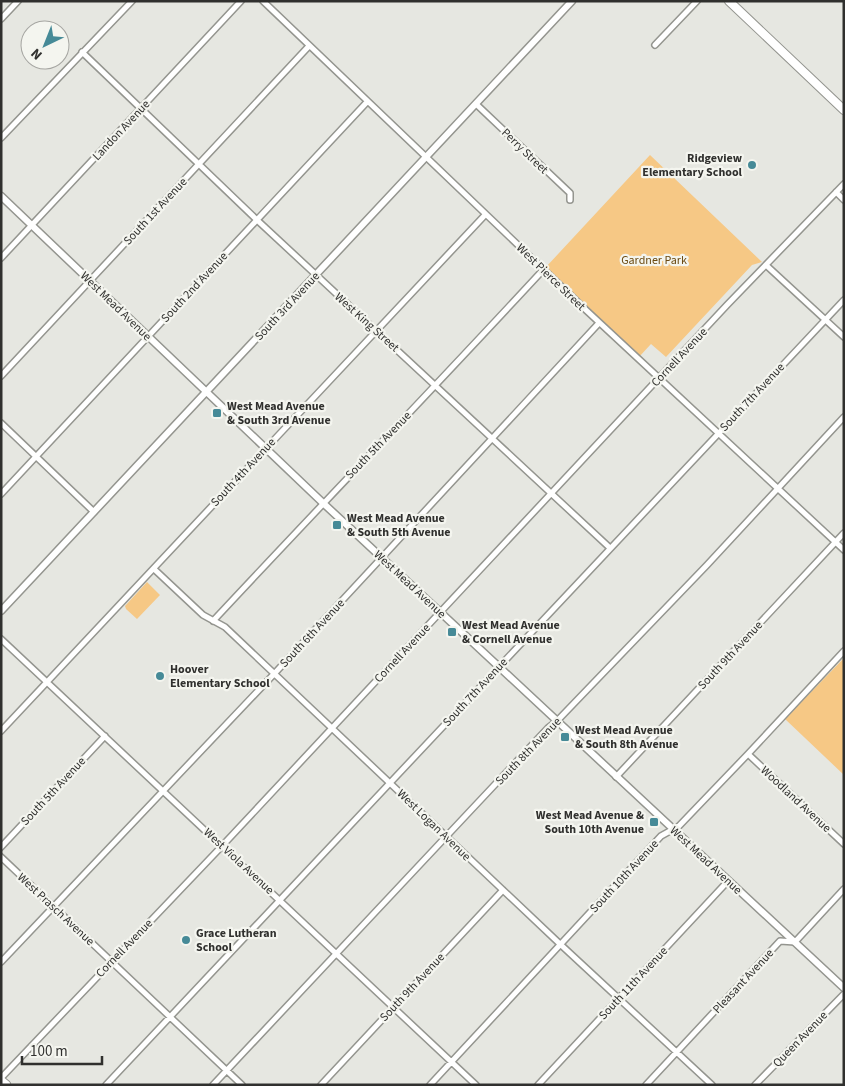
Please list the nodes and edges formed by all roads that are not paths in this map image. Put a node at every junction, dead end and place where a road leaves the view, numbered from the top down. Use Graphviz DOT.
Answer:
graph roads {
  1 [pos="18,1"];
  2 [pos="132,1"];
  3 [pos="241,1"];
  4 [pos="263,1"];
  5 [pos="572,1"];
  6 [pos="697,1"];
  7 [pos="728,1"];
  8 [pos="1,20"];
  9 [pos="655,45"];
  10 [pos="309,46"];
  11 [pos="82,52"];
  12 [pos="367,102"];
  13 [pos="476,104"];
  14 [pos="141,109"];
  15 [pos="844,110"];
  16 [pos="1,138"];
  17 [pos="425,158"];
  18 [pos="198,164"];
  19 [pos="844,184"];
  20 [pos="836,192"];
  21 [pos="1,196"];
  22 [pos="570,200"];
  23 [pos="844,200"];
  24 [pos="485,215"];
  25 [pos="257,220"];
  26 [pos="31,226"];
  27 [pos="1,258"];
  28 [pos="767,266"];
  29 [pos="543,270"];
  30 [pos="316,275"];
  31 [pos="90,280"];
  32 [pos="844,300"];
  33 [pos="825,320"];
  34 [pos="599,323"];
  35 [pos="378,331"];
  36 [pos="148,337"];
  37 [pos="844,337"];
  38 [pos="1,376"];
  39 [pos="659,379"];
  40 [pos="436,385"];
  41 [pos="206,392"];
  42 [pos="844,417"];
  43 [pos="1,423"];
  44 [pos="718,434"];
  45 [pos="491,438"];
  46 [pos="265,448"];
  47 [pos="36,457"];
  48 [pos="777,489"];
  49 [pos="552,493"];
  50 [pos="1,494"];
  51 [pos="323,503"];
  52 [pos="94,512"];
  53 [pos="844,533"];
  54 [pos="835,542"];
  55 [pos="610,548"];
  56 [pos="844,550"];
  57 [pos="381,558"];
  58 [pos="154,569"];
  59 [pos="1,611"];
  60 [pos="440,612"];
  61 [pos="213,621"];
  62 [pos="1,638"];
  63 [pos="844,651"];
  64 [pos="499,667"];
  65 [pos="274,674"];
  66 [pos="47,681"];
  67 [pos="557,721"];
  68 [pos="332,728"];
  69 [pos="1,731"];
  70 [pos="105,736"];
  71 [pos="748,754"];
  72 [pos="616,777"];
  73 [pos="390,782"];
  74 [pos="164,791"];
  75 [pos="672,828"];
  76 [pos="446,837"];
  77 [pos="844,844"];
  78 [pos="222,846"];
  79 [pos="1,847"];
  80 [pos="1,858"];
  81 [pos="728,881"];
  82 [pos="844,889"];
  83 [pos="503,890"];
  84 [pos="280,900"];
  85 [pos="53,906"];
  86 [pos="795,942"];
  87 [pos="560,944"];
  88 [pos="337,954"];
  89 [pos="1,962"];
  90 [pos="111,962"];
  91 [pos="844,988"];
  92 [pos="844,994"];
  93 [pos="618,998"];
  94 [pos="394,1007"];
  95 [pos="170,1018"];
  96 [pos="676,1052"];
  97 [pos="451,1062"];
  98 [pos="227,1070"];
  99 [pos="1,1079"];
  100 [pos="6,1085"];
  101 [pos="106,1085"];
  102 [pos="213,1085"];
  103 [pos="242,1085"];
  104 [pos="321,1085"];
  105 [pos="430,1085"];
  106 [pos="476,1085"];
  107 [pos="538,1085"];
  108 [pos="646,1085"];
  109 [pos="712,1085"];
  110 [pos="755,1085"];
  1 -- 8 [label="street"];
  2 -- 11 [label="street"];
  3 -- 14 [label="street, Landon Avenue"];
  4 -- 10 [label="street, West Pierce Street"];
  5 -- 13 [label="street, South 3rd Avenue"];
  6 -- 9 [label="street"];
  7 -- 15 [label="main road"];
  10 -- 12 [label="street, West Pierce Street"];
  10 -- 18 [label="street, South 1st Avenue"];
  11 -- 14 [label="street, West King Street"];
  11 -- 16 [label="street"];
  12 -- 17 [label="street, West Pierce Street"];
  12 -- 25 [label="street, South 2nd Avenue"];
  13 -- 17 [label="street, South 3rd Avenue"];
  13 -- 22 [label="street, Perry Street"];
  14 -- 18 [label="street, West King Street"];
  14 -- 26 [label="street, Landon Avenue"];
  17 -- 24 [label="street, West Pierce Street"];
  17 -- 30 [label="street, South 3rd Avenue"];
  18 -- 25 [label="street, West King Street"];
  18 -- 31 [label="street, South 1st Avenue"];
  19 -- 20 [label="street, Cornell Avenue"];
  20 -- 23 [label="street"];
  20 -- 28 [label="street, Cornell Avenue"];
  21 -- 26 [label="street, West Mead Avenue"];
  24 -- 29 [label="street, West Pierce Street"];
  24 -- 35 [label="street, South 4th Avenue"];
  25 -- 30 [label="street, West King Street"];
  25 -- 36 [label="street, South 2nd Avenue"];
  26 -- 27 [label="street, Landon Avenue"];
  26 -- 31 [label="street, West Mead Avenue"];
  28 -- 33 [label="street"];
  28 -- 39 [label="street, Cornell Avenue"];
  29 -- 34 [label="street, West Pierce Street"];
  29 -- 40 [label="street, South 5th Avenue"];
  30 -- 35 [label="street, West King Street"];
  30 -- 41 [label="street, South 3rd Avenue"];
  31 -- 36 [label="street, West Mead Avenue"];
  31 -- 38 [label="street, South 1st Avenue"];
  32 -- 33 [label="street, South 7th Avenue"];
  33 -- 37 [label="street"];
  33 -- 44 [label="street, South 7th Avenue"];
  34 -- 39 [label="street, West Pierce Street"];
  34 -- 45 [label="street, South 6th Avenue"];
  35 -- 40 [label="street, West King Street"];
  35 -- 46 [label="street, South 4th Avenue"];
  36 -- 41 [label="street, West Mead Avenue"];
  36 -- 47 [label="street, South 2nd Avenue"];
  39 -- 44 [label="street, West Pierce Street"];
  39 -- 49 [label="street, Cornell Avenue"];
  40 -- 45 [label="street, West King Street"];
  40 -- 51 [label="street, South 5th Avenue"];
  41 -- 46 [label="street, West Mead Avenue"];
  41 -- 52 [label="street, South 3rd Avenue"];
  42 -- 48 [label="street, South 8th Avenue"];
  43 -- 47 [label="street"];
  44 -- 48 [label="street, West Pierce Street"];
  44 -- 55 [label="street, South 7th Avenue"];
  45 -- 49 [label="street, West King Street"];
  45 -- 57 [label="street, South 6th Avenue"];
  46 -- 51 [label="street, West Mead Avenue"];
  46 -- 58 [label="street, South 4th Avenue"];
  47 -- 50 [label="street, South 2nd Avenue"];
  47 -- 52 [label="street"];
  48 -- 54 [label="street, West Pierce Street"];
  48 -- 67 [label="street, South 8th Avenue"];
  49 -- 55 [label="street, West King Street"];
  49 -- 60 [label="street, Cornell Avenue"];
  51 -- 57 [label="street, West Mead Avenue"];
  51 -- 61 [label="street, South 5th Avenue"];
  52 -- 59 [label="street, South 3rd Avenue"];
  53 -- 54 [label="street, South 9th Avenue"];
  54 -- 56 [label="street, West Pierce Street"];
  54 -- 72 [label="street, South 9th Avenue"];
  55 -- 64 [label="street, South 7th Avenue"];
  57 -- 60 [label="street, West Mead Avenue"];
  57 -- 65 [label="street, South 6th Avenue"];
  58 -- 61 [label="street, West Logan Avenue"];
  58 -- 66 [label="street, South 4th Avenue"];
  60 -- 64 [label="street, West Mead Avenue"];
  60 -- 68 [label="street, Cornell Avenue"];
  61 -- 65 [label="street, West Logan Avenue"];
  62 -- 66 [label="street, West Viola Avenue"];
  63 -- 71 [label="street, South 10th Avenue"];
  64 -- 67 [label="street, West Mead Avenue"];
  64 -- 73 [label="street, South 7th Avenue"];
  65 -- 68 [label="street, West Logan Avenue"];
  65 -- 74 [label="street, South 6th Avenue"];
  66 -- 69 [label="street, South 4th Avenue"];
  66 -- 70 [label="street, West Viola Avenue"];
  67 -- 72 [label="street, West Mead Avenue"];
  67 -- 76 [label="street, South 8th Avenue"];
  68 -- 73 [label="street, West Logan Avenue"];
  68 -- 78 [label="street, Cornell Avenue"];
  70 -- 74 [label="street, West Viola Avenue"];
  70 -- 79 [label="street, South 5th Avenue"];
  71 -- 75 [label="street, South 10th Avenue"];
  71 -- 77 [label="street, Woodland Avenue"];
  72 -- 75 [label="street, West Mead Avenue"];
  73 -- 76 [label="street, West Logan Avenue"];
  73 -- 84 [label="street, South 7th Avenue"];
  74 -- 78 [label="street, West Viola Avenue"];
  74 -- 85 [label="street, South 6th Avenue"];
  75 -- 81 [label="street, West Mead Avenue"];
  75 -- 87 [label="street, South 10th Avenue"];
  76 -- 83 [label="street, West Logan Avenue"];
  76 -- 88 [label="street, South 8th Avenue"];
  78 -- 84 [label="street, West Viola Avenue"];
  78 -- 90 [label="street, Cornell Avenue"];
  80 -- 85 [label="street, West Prasch Avenue"];
  81 -- 86 [label="street, West Mead Avenue"];
  81 -- 93 [label="street, South 11th Avenue"];
  82 -- 86 [label="street"];
  83 -- 87 [label="street, West Logan Avenue"];
  83 -- 94 [label="street, South 9th Avenue"];
  84 -- 88 [label="street, West Viola Avenue"];
  84 -- 95 [label="street, South 7th Avenue"];
  85 -- 89 [label="street, South 6th Avenue"];
  85 -- 90 [label="street, West Prasch Avenue"];
  86 -- 91 [label="street, West Mead Avenue"];
  86 -- 96 [label="street, Pleasant Avenue"];
  87 -- 93 [label="street, West Logan Avenue"];
  87 -- 97 [label="street, South 10th Avenue"];
  88 -- 94 [label="street, West Viola Avenue"];
  88 -- 98 [label="street, South 8th Avenue"];
  90 -- 95 [label="street, West Prasch Avenue"];
  90 -- 99 [label="street, Cornell Avenue"];
  92 -- 110 [label="street, Queen Avenue"];
  93 -- 96 [label="street, West Logan Avenue"];
  93 -- 107 [label="street, South 11th Avenue"];
  94 -- 97 [label="street, West Viola Avenue"];
  94 -- 104 [label="street, South 9th Avenue"];
  95 -- 98 [label="street, West Prasch Avenue"];
  95 -- 101 [label="street, South 7th Avenue"];
  96 -- 108 [label="street, Pleasant Avenue"];
  96 -- 109 [label="street, West Logan Avenue"];
  97 -- 105 [label="street, South 10th Avenue"];
  97 -- 106 [label="street, West Viola Avenue"];
  98 -- 102 [label="street, South 8th Avenue"];
  98 -- 103 [label="street, West Prasch Avenue"];
  99 -- 100 [label="main road"];
}
